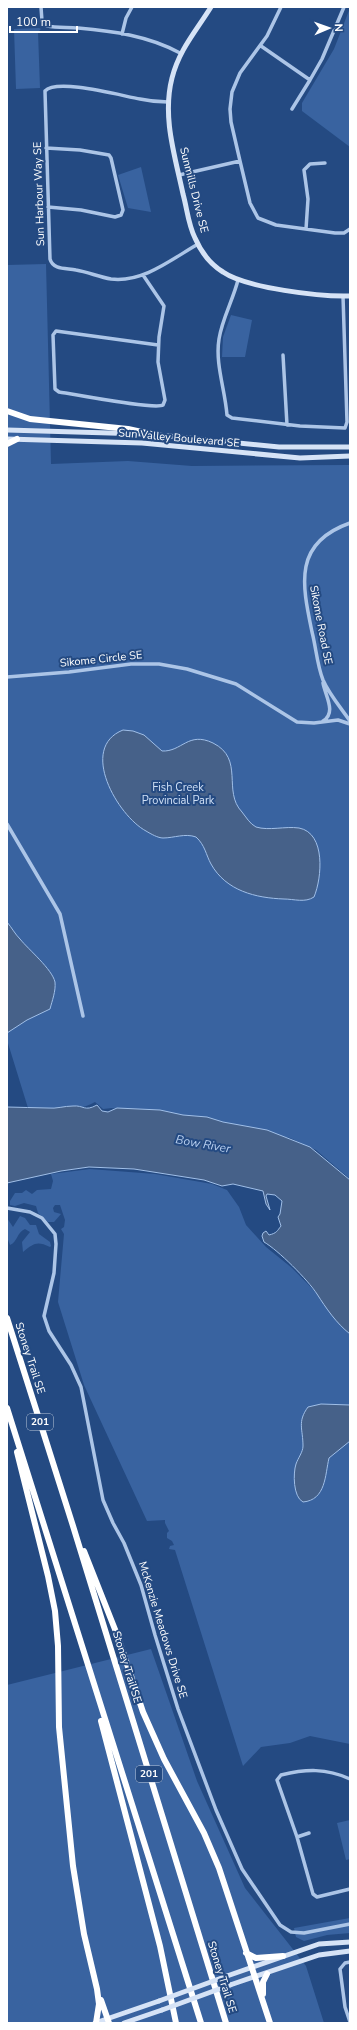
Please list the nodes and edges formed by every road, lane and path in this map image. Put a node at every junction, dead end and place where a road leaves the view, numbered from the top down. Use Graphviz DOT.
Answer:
graph roads {
  1 [pos="41,7"];
  2 [pos="132,7"];
  3 [pos="211,7"];
  4 [pos="280,7"];
  5 [pos="344,7"];
  6 [pos="122,34"];
  7 [pos="261,46"];
  8 [pos="180,53"];
  9 [pos="310,80"];
  10 [pos="168,102"];
  11 [pos="292,109"];
  12 [pos="46,148"];
  13 [pos="240,161"];
  14 [pos="325,163"];
  15 [pos="179,175"];
  16 [pos="48,207"];
  17 [pos="306,229"];
  18 [pos="350,229"];
  19 [pos="198,244"];
  20 [pos="143,275"];
  21 [pos="238,280"];
  22 [pos="343,296"];
  23 [pos="350,296"];
  24 [pos="158,346"];
  25 [pos="283,355"];
  26 [pos="7,411"];
  27 [pos="287,424"];
  28 [pos="7,430"];
  29 [pos="160,436"];
  30 [pos="7,439"];
  31 [pos="17,439"];
  32 [pos="7,444"];
  33 [pos="350,447"];
  34 [pos="350,456"];
  35 [pos="350,523"];
  36 [pos="7,677"];
  37 [pos="323,680"];
  38 [pos="350,721"];
  39 [pos="321,722"];
  40 [pos="350,724"];
  41 [pos="7,824"];
  42 [pos="83,1016"];
  43 [pos="7,1208"];
  44 [pos="7,1318"];
  45 [pos="7,1408"];
  46 [pos="10,1417"];
  47 [pos="73,1526"];
  48 [pos="93,1683"];
  49 [pos="350,1779"];
  50 [pos="309,1833"];
  51 [pos="297,1837"];
  52 [pos="350,1889"];
  53 [pos="350,1924"];
  54 [pos="350,1942"];
  55 [pos="350,1951"];
  56 [pos="246,1953"];
  57 [pos="283,1956"];
  58 [pos="350,1962"];
  59 [pos="251,1968"];
  60 [pos="267,1974"];
  61 [pos="254,1978"];
  62 [pos="97,1989"];
  63 [pos="266,2012"];
  64 [pos="350,2020"];
  65 [pos="109,2021"];
  66 [pos="96,2023"];
  67 [pos="124,2023"];
  68 [pos="176,2023"];
  69 [pos="201,2023"];
  70 [pos="226,2023"];
  71 [pos="270,2023"];
  1 -- 6 [label="street"];
  2 -- 6 [label="street"];
  3 -- 8 [label="main road, Sunmills Drive SE"];
  4 -- 7 [label="street"];
  5 -- 9 [label="street"];
  6 -- 8 [label="street"];
  7 -- 9 [label="street"];
  7 -- 13 [label="street"];
  8 -- 10 [label="main road, Sunmills Drive SE"];
  9 -- 11 [label="street"];
  10 -- 12 [label="street, Sun Harbour Way SE"];
  10 -- 15 [label="main road, Sunmills Drive SE"];
  12 -- 16 [label="street, Sun Harbour Way SE"];
  12 -- 16 [label="street"];
  13 -- 15 [label="street"];
  13 -- 17 [label="street"];
  14 -- 17 [label="street"];
  15 -- 19 [label="main road, Sunmills Drive SE"];
  16 -- 20 [label="street, Sun Harbour Way SE"];
  17 -- 18 [label="street"];
  19 -- 20 [label="street, Sun Harbour Way SE"];
  19 -- 21 [label="main road, Sunmills Drive SE"];
  20 -- 24 [label="street"];
  21 -- 22 [label="main road, Sunmills Drive SE"];
  21 -- 27 [label="street"];
  22 -- 23 [label="main road, Sunmills Drive SE"];
  22 -- 27 [label="street"];
  24 -- 24 [label="street"];
  25 -- 27 [label="street"];
  26 -- 29 [label="highway"];
  28 -- 29 [label="main road, Sun Valley Boulevard SE"];
  29 -- 33 [label="main road, Sun Valley Boulevard SE"];
  30 -- 31 [label="main road, Sun Valley Boulevard SE"];
  31 -- 32 [label="highway"];
  31 -- 34 [label="main road, Sun Valley Boulevard SE"];
  35 -- 37 [label="street, Sikome Road SE"];
  36 -- 39 [label="street, Sikome Circle SE"];
  37 -- 38 [label="street, Sikome Road SE"];
  37 -- 39 [label="street, Sikome Road SE"];
  39 -- 40 [label="street, Sikome Circle SE"];
  41 -- 42 [label="street"];
  43 -- 53 [label="street, McKenzie Meadows Drive SE"];
  44 -- 47 [label="highway, Stoney Trail SE / 201"];
  45 -- 46 [label="highway, 201"];
  46 -- 48 [label="highway, 201"];
  46 -- 62 [label="highway"];
  47 -- 56 [label="highway"];
  47 -- 70 [label="highway, Stoney Trail SE / 201"];
  48 -- 68 [label="highway"];
  48 -- 69 [label="highway, 201"];
  49 -- 51 [label="street"];
  50 -- 51 [label="street"];
  51 -- 52 [label="street"];
  54 -- 57 [label="main road"];
  55 -- 60 [label="main road"];
  56 -- 57 [label="highway"];
  56 -- 59 [label="highway"];
  57 -- 59 [label="main road"];
  58 -- 64 [label="street"];
  59 -- 61 [label="highway"];
  59 -- 65 [label="main road, bridge"];
  60 -- 61 [label="main road"];
  60 -- 63 [label="highway"];
  61 -- 63 [label="highway"];
  61 -- 67 [label="main road, bridge"];
  62 -- 65 [label="highway"];
  62 -- 66 [label="highway"];
  63 -- 71 [label="highway"];
  65 -- 66 [label="main road"];
}
